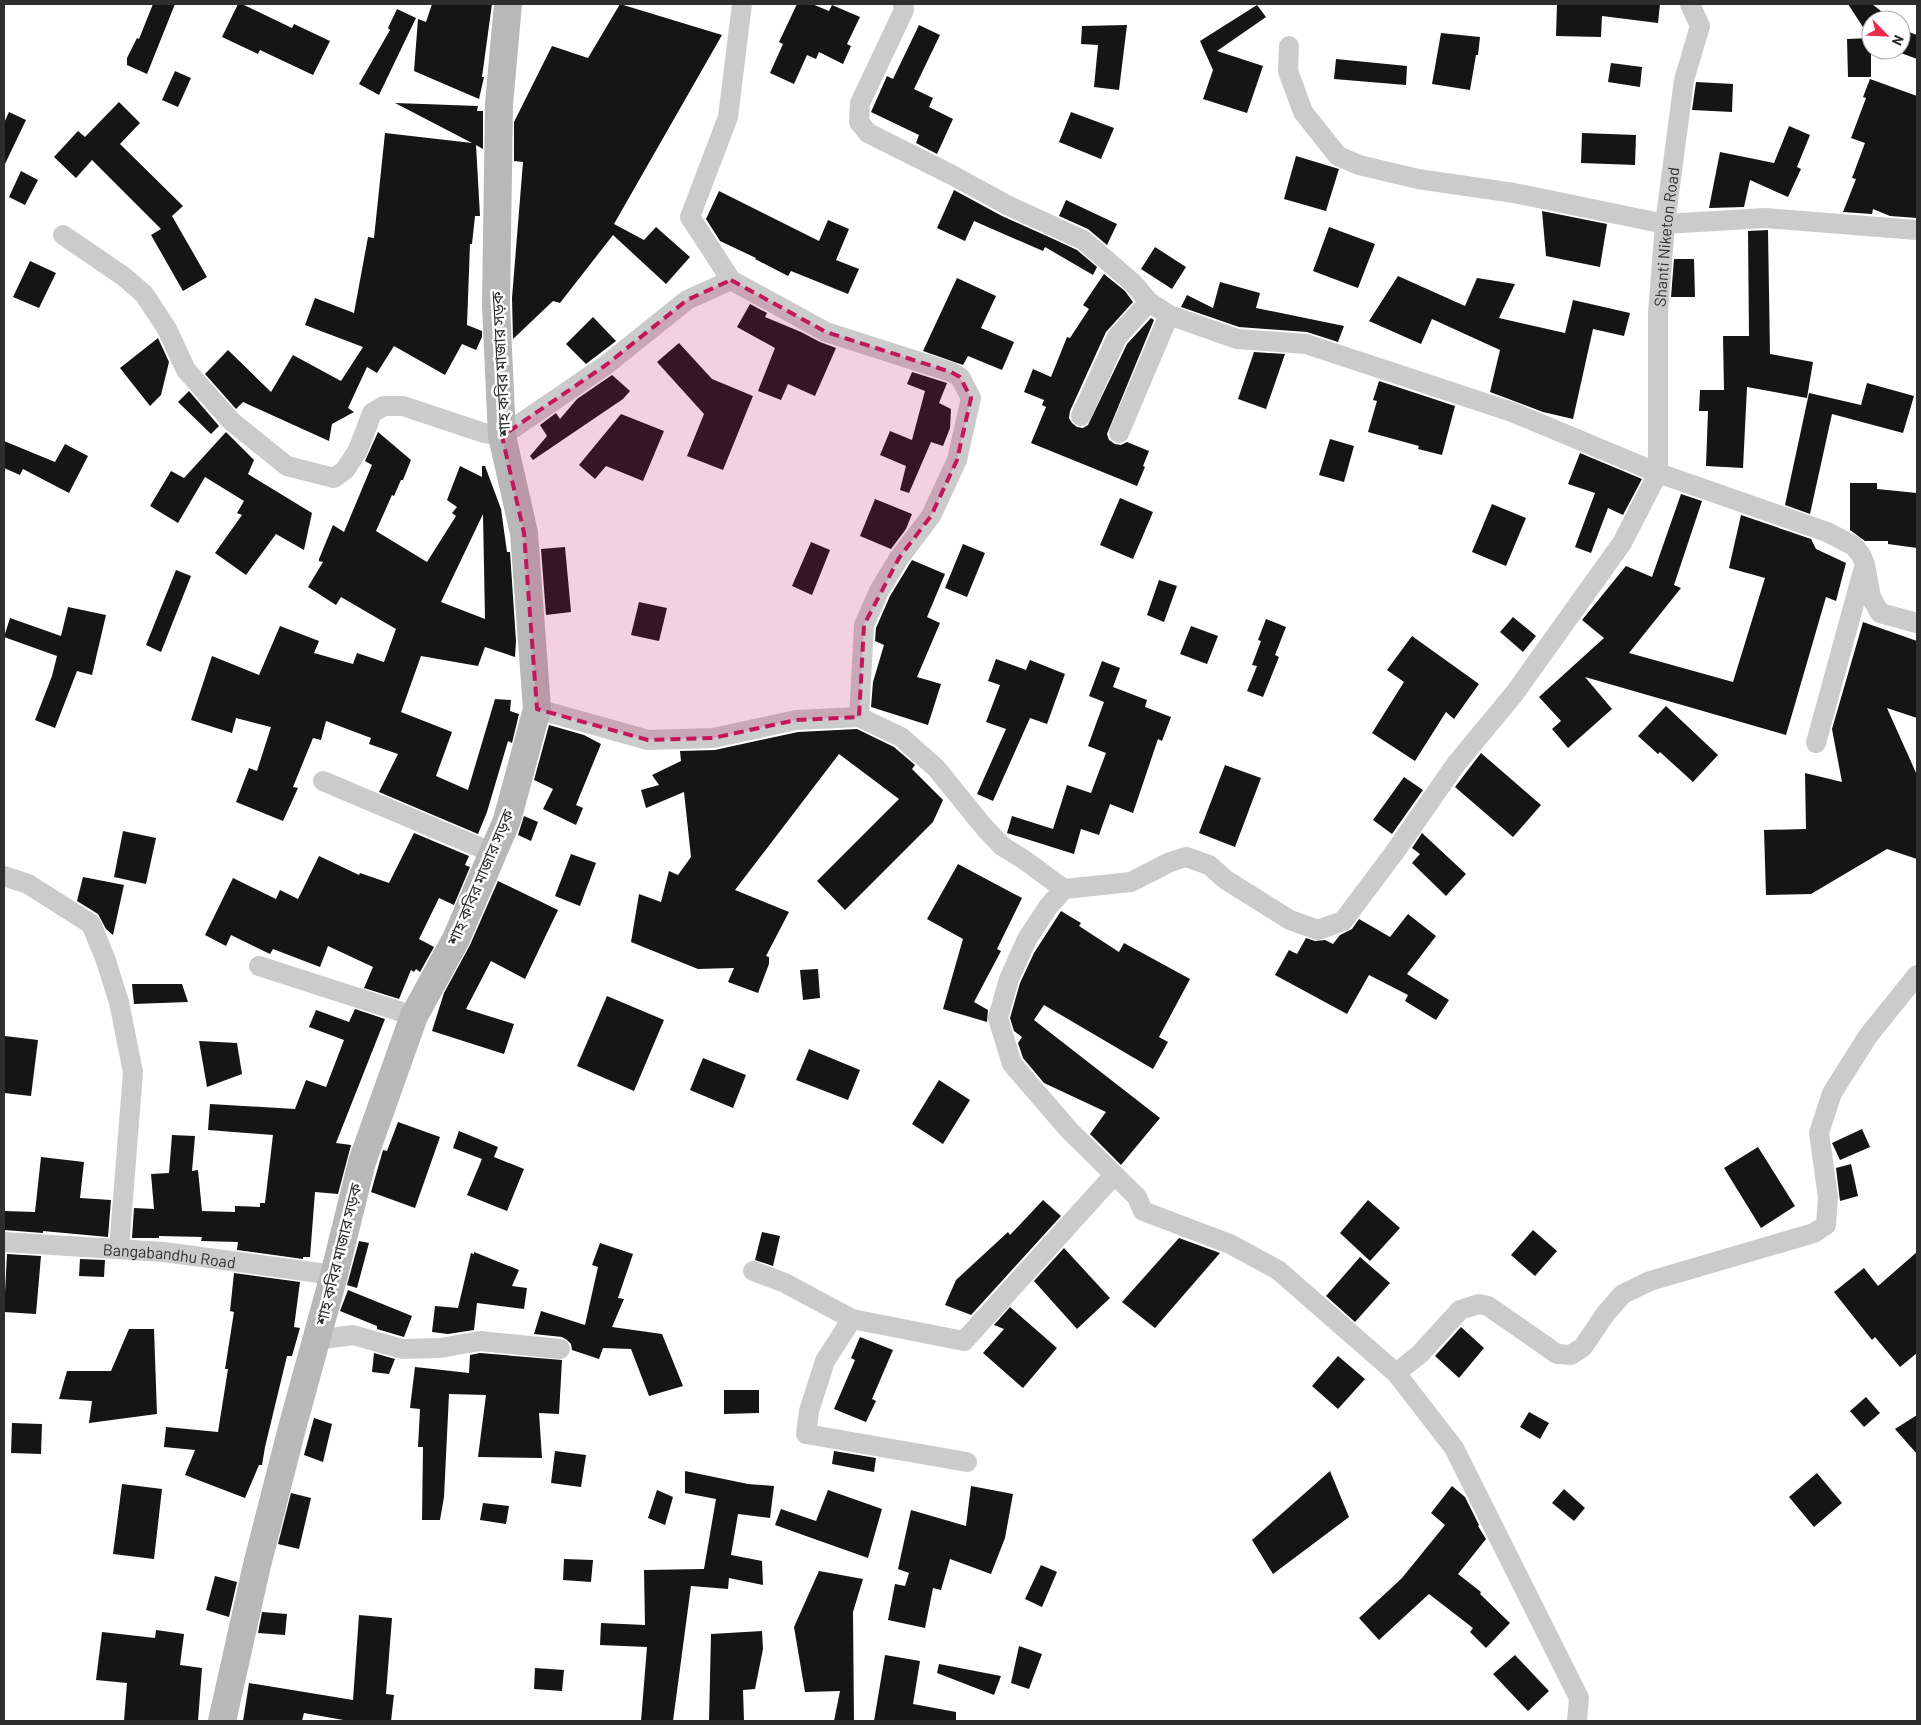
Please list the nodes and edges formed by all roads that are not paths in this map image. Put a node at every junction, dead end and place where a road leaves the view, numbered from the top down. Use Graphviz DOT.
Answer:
graph roads {
  1 [pos="508,4"];
  2 [pos="742,4"];
  3 [pos="903,4"];
  4 [pos="1690,4"];
  5 [pos="1289,46"];
  6 [pos="1665,224"];
  7 [pos="1917,230"];
  8 [pos="63,235"];
  9 [pos="731,280"];
  10 [pos="1149,302"];
  11 [pos="1169,315"];
  12 [pos="1081,416"];
  13 [pos="1120,433"];
  14 [pos="502,436"];
  15 [pos="1658,473"];
  16 [pos="1865,564"];
  17 [pos="1917,623"];
  18 [pos="537,709"];
  19 [pos="859,717"];
  20 [pos="1816,743"];
  21 [pos="323,782"];
  22 [pos="493,853"];
  23 [pos="4,876"];
  24 [pos="1064,889"];
  25 [pos="259,966"];
  26 [pos="1917,975"];
  27 [pos="414,1016"];
  28 [pos="1114,1175"];
  29 [pos="4,1242"];
  30 [pos="119,1249"];
  31 [pos="753,1271"];
  32 [pos="334,1275"];
  33 [pos="852,1319"];
  34 [pos="316,1340"];
  35 [pos="560,1349"];
  36 [pos="1396,1373"];
  37 [pos="967,1462"];
  38 [pos="222,1721"];
  39 [pos="1577,1721"];
  1 -- 14 [label="street, শাহ কবির মাজার সড়ক"];
  2 -- 9 [label="street"];
  3 -- 10 [label="street"];
  4 -- 6 [label="street, Shanti Niketon Road"];
  5 -- 6 [label="street"];
  6 -- 7 [label="street"];
  6 -- 15 [label="street, Shanti Niketon Road"];
  8 -- 14 [label="street"];
  9 -- 14 [label="street"];
  9 -- 19 [label="street"];
  10 -- 11 [label="street"];
  10 -- 12 [label="street"];
  11 -- 13 [label="street"];
  11 -- 15 [label="street"];
  14 -- 18 [label="street, শাহ কবির মাজার সড়ক"];
  15 -- 16 [label="street"];
  15 -- 24 [label="street"];
  16 -- 17 [label="street"];
  16 -- 20 [label="street"];
  18 -- 19 [label="street"];
  18 -- 22 [label="street, শাহ কবির মাজার সড়ক"];
  19 -- 24 [label="street"];
  21 -- 22 [label="street"];
  22 -- 27 [label="street, শাহ কবির মাজার সড়ক"];
  23 -- 30 [label="street"];
  24 -- 28 [label="street"];
  25 -- 27 [label="street"];
  26 -- 36 [label="street"];
  27 -- 32 [label="street, শাহ কবির মাজার সড়ক"];
  28 -- 33 [label="street"];
  28 -- 36 [label="street"];
  29 -- 30 [label="street, Bangabandhu Road"];
  30 -- 32 [label="street, Bangabandhu Road"];
  31 -- 33 [label="street"];
  32 -- 34 [label="street, শাহ কবির মাজার সড়ক"];
  33 -- 37 [label="street"];
  34 -- 35 [label="street"];
  34 -- 38 [label="street, শাহ কবির মাজার সড়ক"];
  36 -- 39 [label="street"];
}
